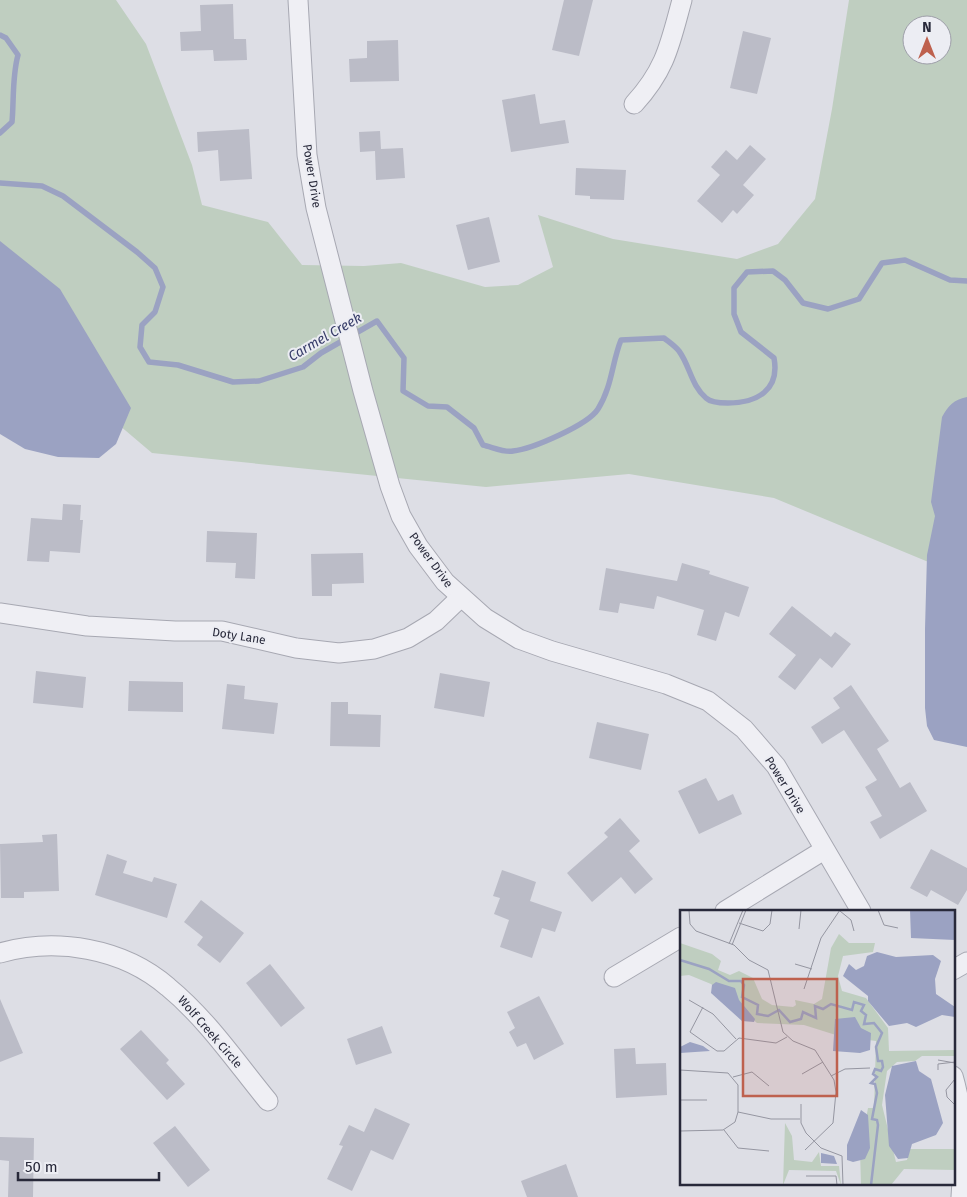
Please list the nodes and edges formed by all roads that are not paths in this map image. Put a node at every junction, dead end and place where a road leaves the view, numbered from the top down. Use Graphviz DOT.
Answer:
graph roads {
  1 [pos="298,0"];
  2 [pos="682,0"];
  3 [pos="634,104"];
  4 [pos="461,597"];
  5 [pos="0,612"];
  6 [pos="824,850"];
  7 [pos="727,910"];
  8 [pos="860,910"];
  9 [pos="680,938"];
  10 [pos="0,953"];
  11 [pos="967,962"];
  12 [pos="954,969"];
  13 [pos="614,977"];
  14 [pos="954,1080"];
  15 [pos="268,1101"];
  16 [pos="961,1197"];
  1 -- 4 [label="street, Power Drive"];
  2 -- 3 [label="street"];
  4 -- 5 [label="street, Doty Lane"];
  4 -- 6 [label="street, Power Drive"];
  6 -- 7 [label="street"];
  6 -- 8 [label="street, Power Drive"];
  9 -- 13 [label="street"];
  10 -- 15 [label="street, Wolf Creek Circle"];
  11 -- 12 [label="street"];
  14 -- 16 [label="street"];
}
